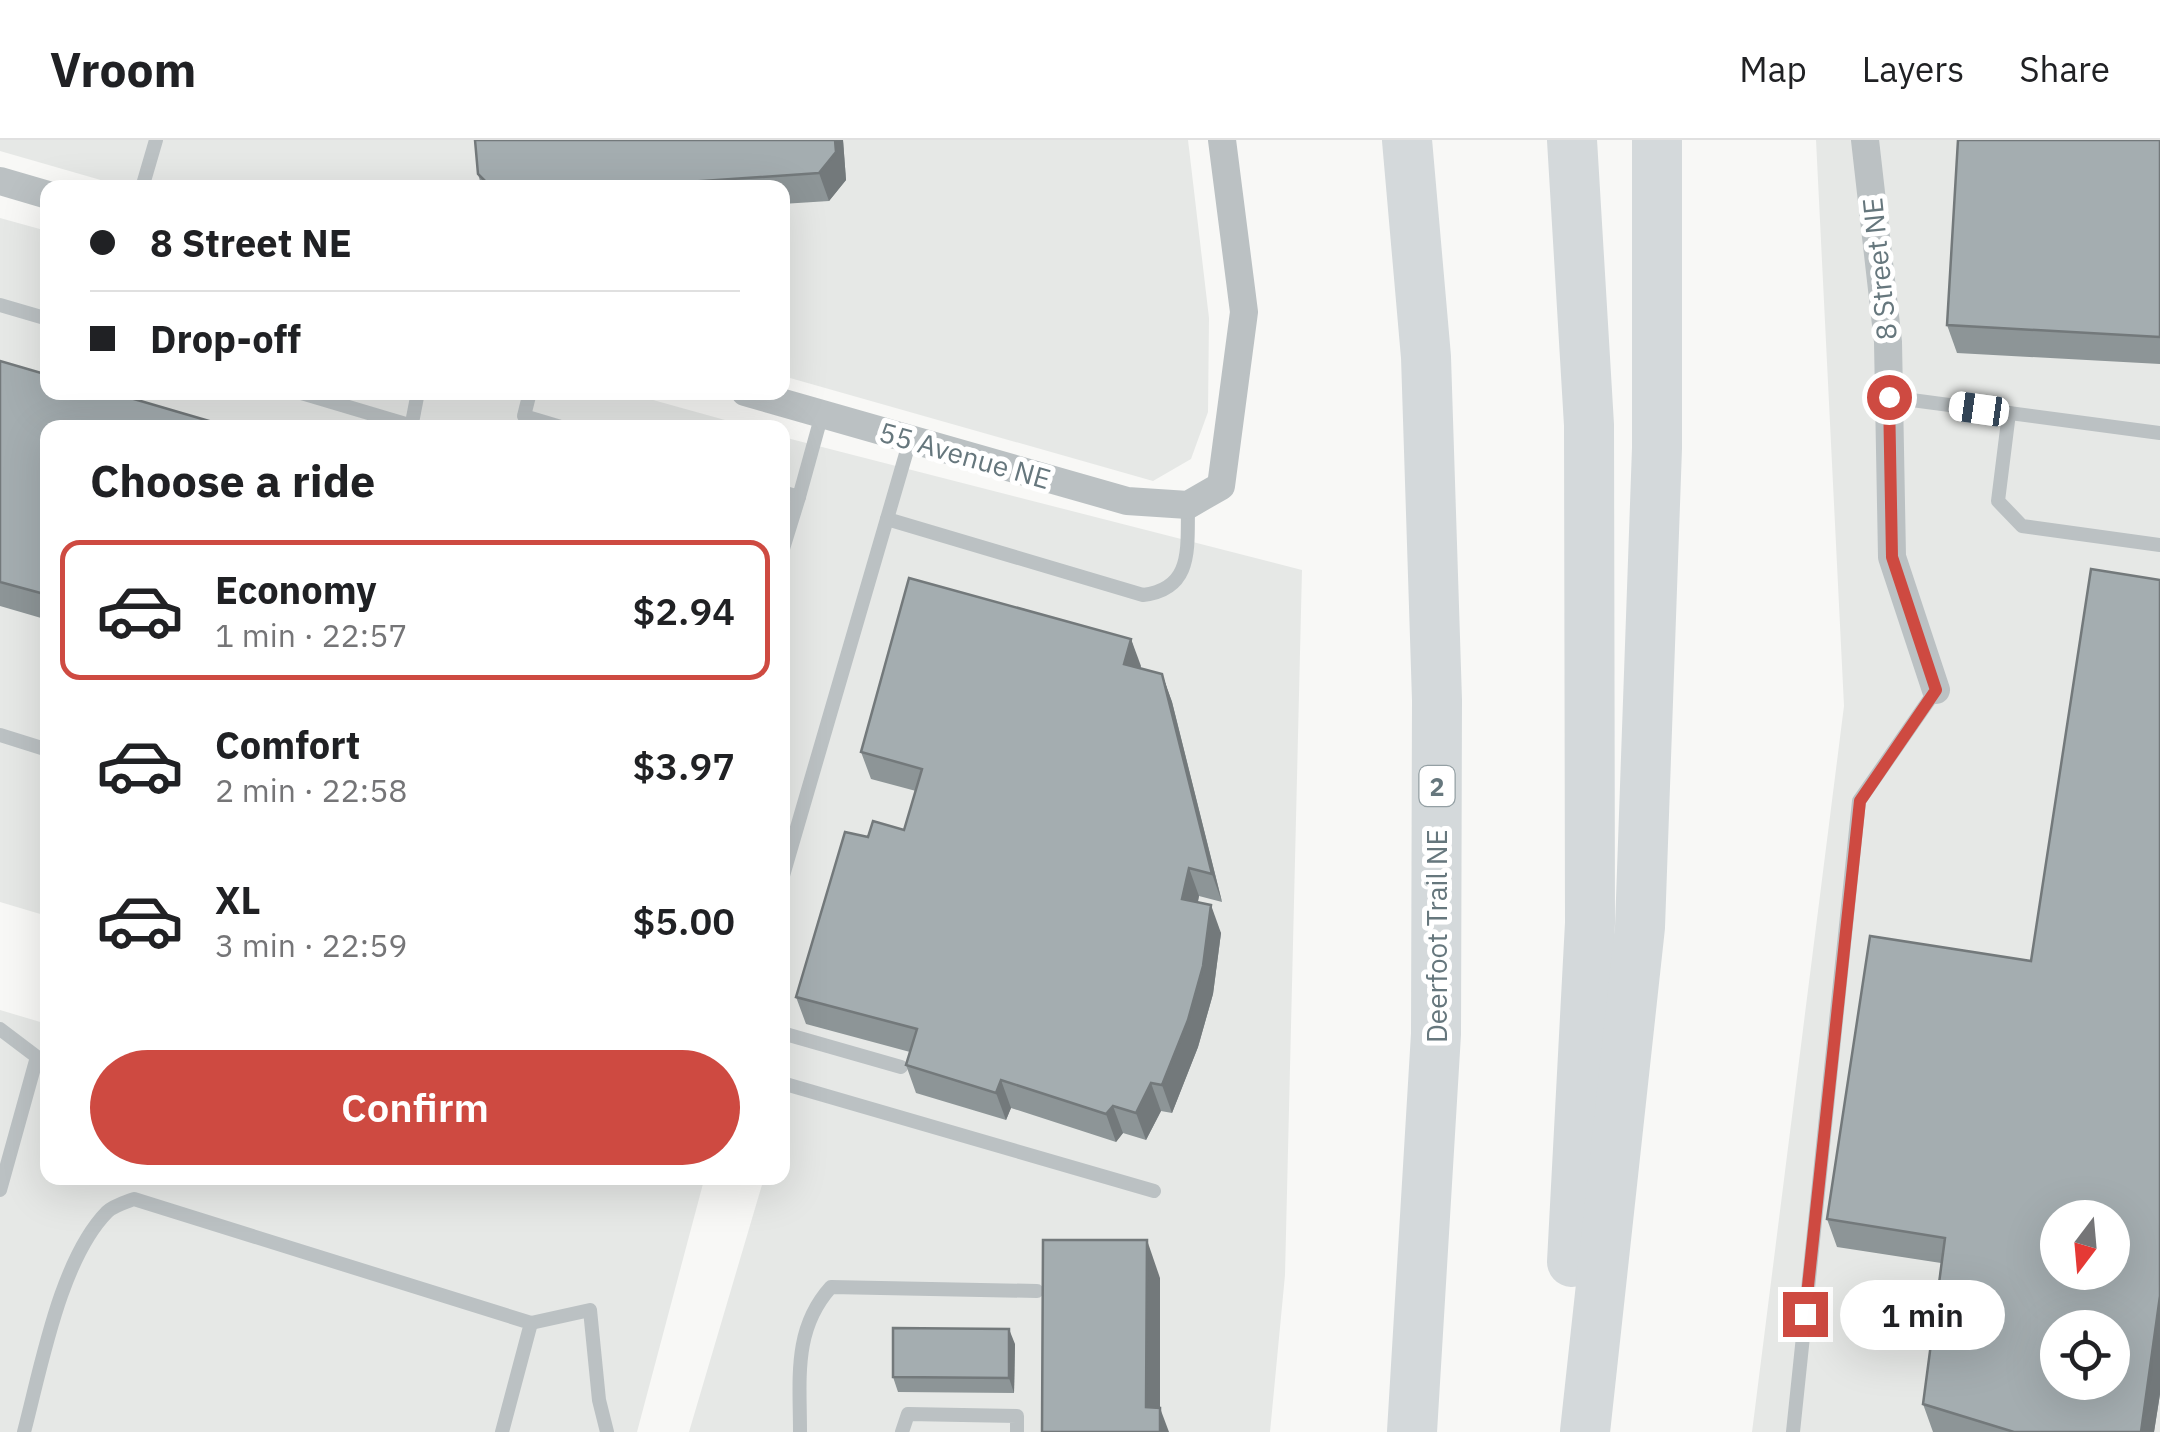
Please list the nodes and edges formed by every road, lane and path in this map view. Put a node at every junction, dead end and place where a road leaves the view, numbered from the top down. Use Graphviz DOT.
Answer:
graph roads {
  1 [pos="156,140"];
  2 [pos="1222,140"];
  3 [pos="1406,140"];
  4 [pos="1572,140"];
  5 [pos="1657,140"];
  6 [pos="1864,140"];
  7 [pos="144,180"];
  8 [pos="0,181"];
  9 [pos="40,192"];
  10 [pos="0,305"];
  11 [pos="40,317"];
  12 [pos="1889,397"];
  13 [pos="324,400"];
  14 [pos="773,400"];
  15 [pos="2009,413"];
  16 [pos="822,414"];
  17 [pos="390,420"];
  18 [pos="2160,433"];
  19 [pos="910,440"];
  20 [pos="790,494"];
  21 [pos="799,497"];
  22 [pos="1188,505"];
  23 [pos="887,519"];
  24 [pos="790,526"];
  25 [pos="2160,545"];
  26 [pos="1936,690"];
  27 [pos="0,735"];
  28 [pos="40,748"];
  29 [pos="790,851"];
  30 [pos="0,1029"];
  31 [pos="790,1035"];
  32 [pos="901,1067"];
  33 [pos="790,1086"];
  34 [pos="0,1190"];
  35 [pos="1154,1191"];
  36 [pos="1037,1292"];
  37 [pos="531,1323"];
  38 [pos="24,1432"];
  39 [pos="502,1432"];
  40 [pos="607,1432"];
  41 [pos="800,1432"];
  42 [pos="902,1432"];
  43 [pos="1017,1432"];
  44 [pos="1412,1432"];
  45 [pos="1563,1432"];
  46 [pos="1584,1432"];
  47 [pos="1792,1432"];
  1 -- 7 [label="lane"];
  2 -- 22 [label="street"];
  3 -- 44 [label="highway, Deerfoot Trail NE / 2"];
  4 -- 45 [label="highway"];
  5 -- 46 [label="highway"];
  6 -- 12 [label="street, 8 Street NE"];
  8 -- 9 [label="street"];
  10 -- 11 [label="lane"];
  12 -- 15 [label="lane"];
  12 -- 26 [label="street, 8 Street NE"];
  13 -- 17 [label="lane"];
  14 -- 16 [label="street, 55 Avenue NE"];
  15 -- 18 [label="lane"];
  15 -- 25 [label="lane"];
  16 -- 19 [label="street, 55 Avenue NE"];
  16 -- 21 [label="lane"];
  19 -- 22 [label="street, 55 Avenue NE"];
  19 -- 23 [label="lane"];
  20 -- 21 [label="lane"];
  21 -- 24 [label="lane"];
  22 -- 23 [label="lane"];
  23 -- 29 [label="lane"];
  26 -- 47 [label="lane"];
  27 -- 28 [label="lane"];
  30 -- 34 [label="lane"];
  31 -- 32 [label="lane"];
  33 -- 35 [label="lane"];
  36 -- 41 [label="lane"];
  37 -- 38 [label="lane"];
  37 -- 39 [label="lane"];
  37 -- 40 [label="lane"];
  42 -- 43 [label="lane"];
}
